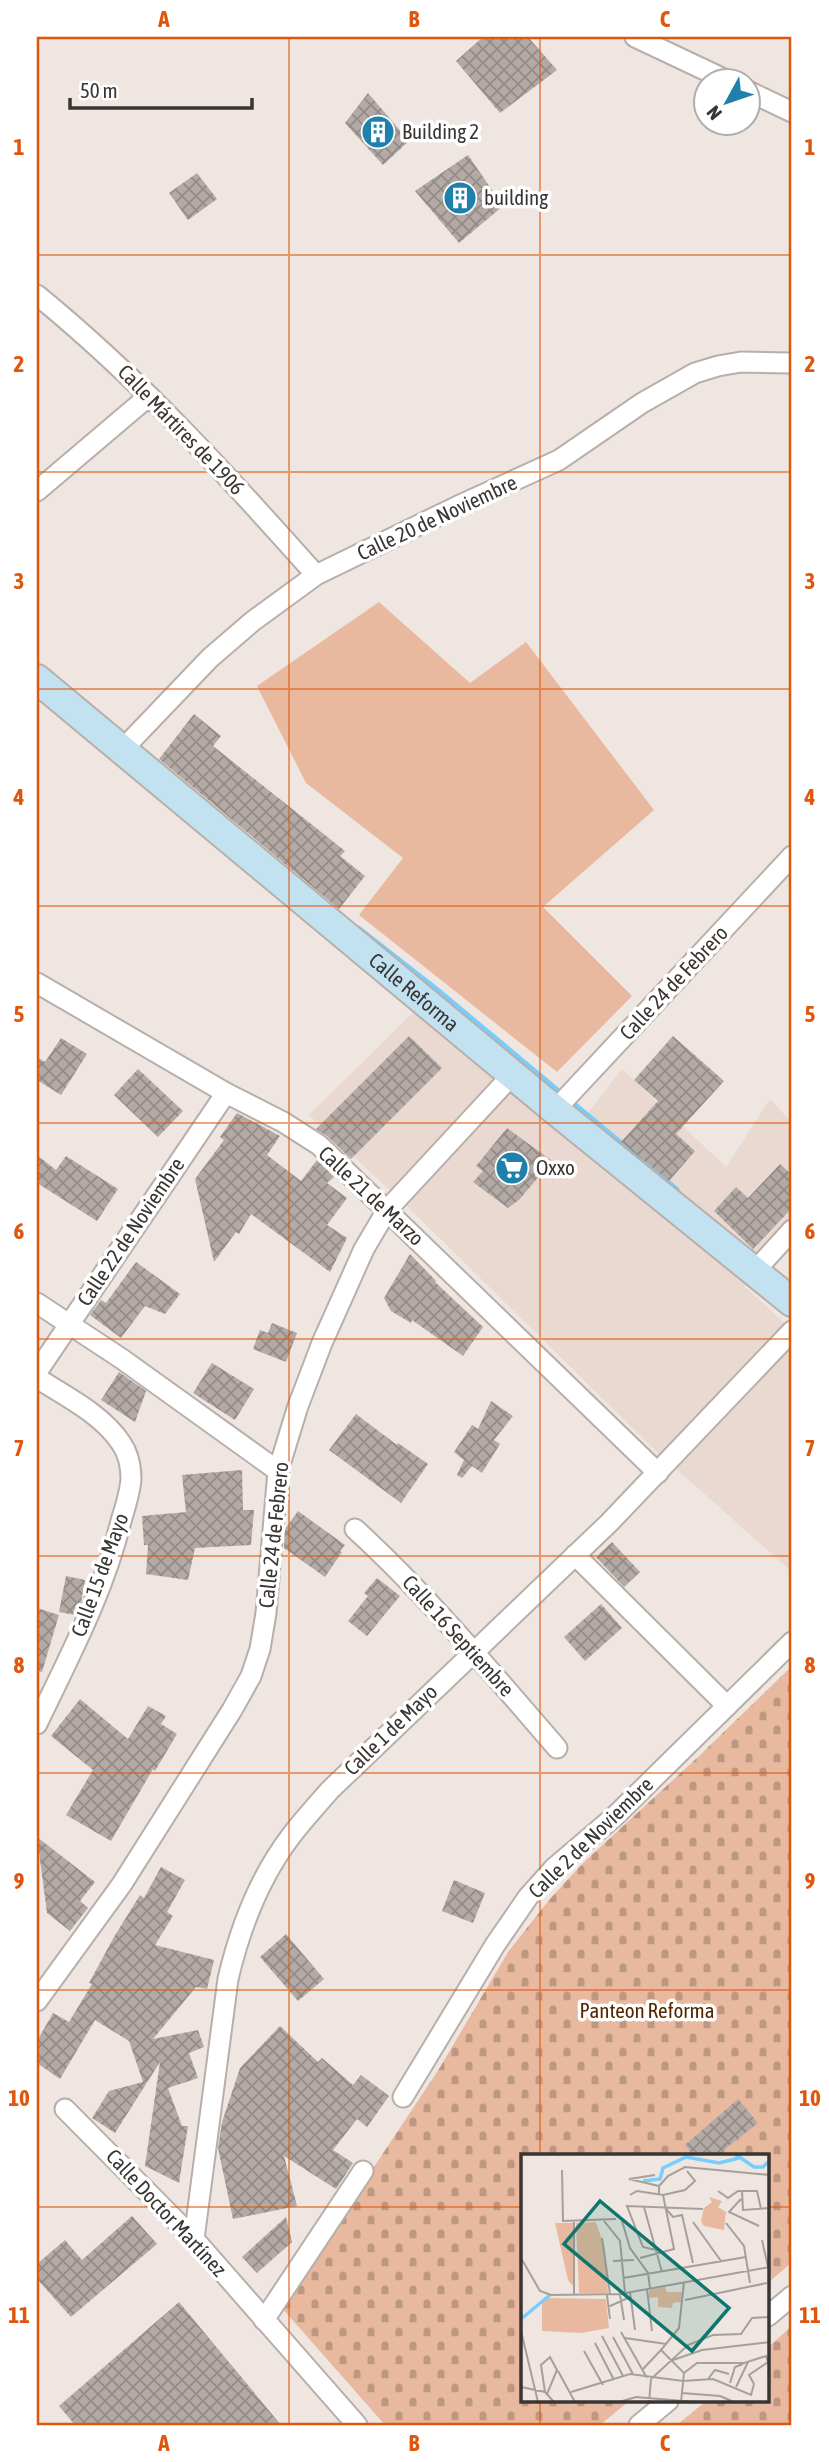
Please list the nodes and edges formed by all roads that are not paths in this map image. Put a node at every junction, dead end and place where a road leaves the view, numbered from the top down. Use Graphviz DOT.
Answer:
graph roads {
  1 [pos="635,37"];
  2 [pos="696,66"];
  3 [pos="762,98"];
  4 [pos="792,112"];
  5 [pos="37,295"];
  6 [pos="792,363"];
  7 [pos="149,396"];
  8 [pos="37,491"];
  9 [pos="316,575"];
  10 [pos="37,679"];
  11 [pos="122,750"];
  12 [pos="792,856"];
  13 [pos="37,983"];
  14 [pos="513,1074"];
  15 [pos="226,1093"];
  16 [pos="555,1110"];
  17 [pos="387,1210"];
  18 [pos="792,1230"];
  19 [pos="755,1271"];
  20 [pos="792,1302"];
  21 [pos="37,1303"];
  22 [pos="69,1324"];
  23 [pos="792,1331"];
  24 [pos="37,1372"];
  25 [pos="37,1378"];
  26 [pos="278,1471"];
  27 [pos="658,1473"];
  28 [pos="355,1529"];
  29 [pos="575,1555"];
  30 [pos="792,1642"];
  31 [pos="473,1651"];
  32 [pos="727,1706"];
  33 [pos="37,1724"];
  34 [pos="557,1748"];
  35 [pos="37,2001"];
  36 [pos="403,2097"];
  37 [pos="65,2109"];
  38 [pos="363,2171"];
  39 [pos="194,2239"];
  40 [pos="792,2296"];
  41 [pos="770,2314"];
  42 [pos="264,2320"];
  43 [pos="667,2402"];
  44 [pos="357,2425"];
  45 [pos="639,2425"];
  1 -- 2 [label="street"];
  3 -- 4 [label="street"];
  5 -- 7 [label="street, Calle Mártires de 1906"];
  6 -- 9 [label="street, Calle 20 de Noviembre"];
  7 -- 8 [label="street"];
  7 -- 9 [label="street, Calle Mártires de 1906"];
  9 -- 11 [label="street, Calle 20 de Noviembre"];
  10 -- 11 [label="street, Calle Reforma"];
  11 -- 14 [label="street, Calle Reforma"];
  12 -- 16 [label="street, Calle 24 de Febrero"];
  13 -- 15 [label="street, Calle 21 de Marzo"];
  14 -- 16 [label="street, Calle Reforma"];
  14 -- 17 [label="street, Calle 24 de Febrero"];
  15 -- 17 [label="street, Calle 21 de Marzo"];
  15 -- 22 [label="street, Calle 22 de Noviembre"];
  16 -- 19 [label="street, Calle Reforma"];
  17 -- 26 [label="street, Calle 24 de Febrero"];
  17 -- 27 [label="street, Calle 21 de Marzo"];
  18 -- 19 [label="street"];
  19 -- 20 [label="street, Calle Reforma"];
  21 -- 22 [label="street"];
  22 -- 24 [label="street, Calle 22 de Noviembre"];
  22 -- 26 [label="street"];
  23 -- 27 [label="street, Calle 1 de Mayo"];
  25 -- 33 [label="street, Calle 15 de Mayo"];
  26 -- 35 [label="street, Calle 24 de Febrero"];
  27 -- 29 [label="street, Calle 1 de Mayo"];
  28 -- 31 [label="street, Calle 16 Septiembre"];
  29 -- 31 [label="street, Calle 1 de Mayo"];
  29 -- 32 [label="street"];
  30 -- 32 [label="street, Calle 2 de Noviembre"];
  31 -- 34 [label="street, Calle 16 Septiembre"];
  31 -- 39 [label="street, Calle 1 de Mayo"];
  32 -- 36 [label="street, Calle 2 de Noviembre"];
  37 -- 39 [label="street, Calle Doctor Martínez"];
  38 -- 42 [label="street"];
  39 -- 42 [label="street, Calle Doctor Martínez"];
  40 -- 41 [label="street"];
  42 -- 44 [label="street, Calle Doctor Martínez"];
  43 -- 45 [label="street"];
}
